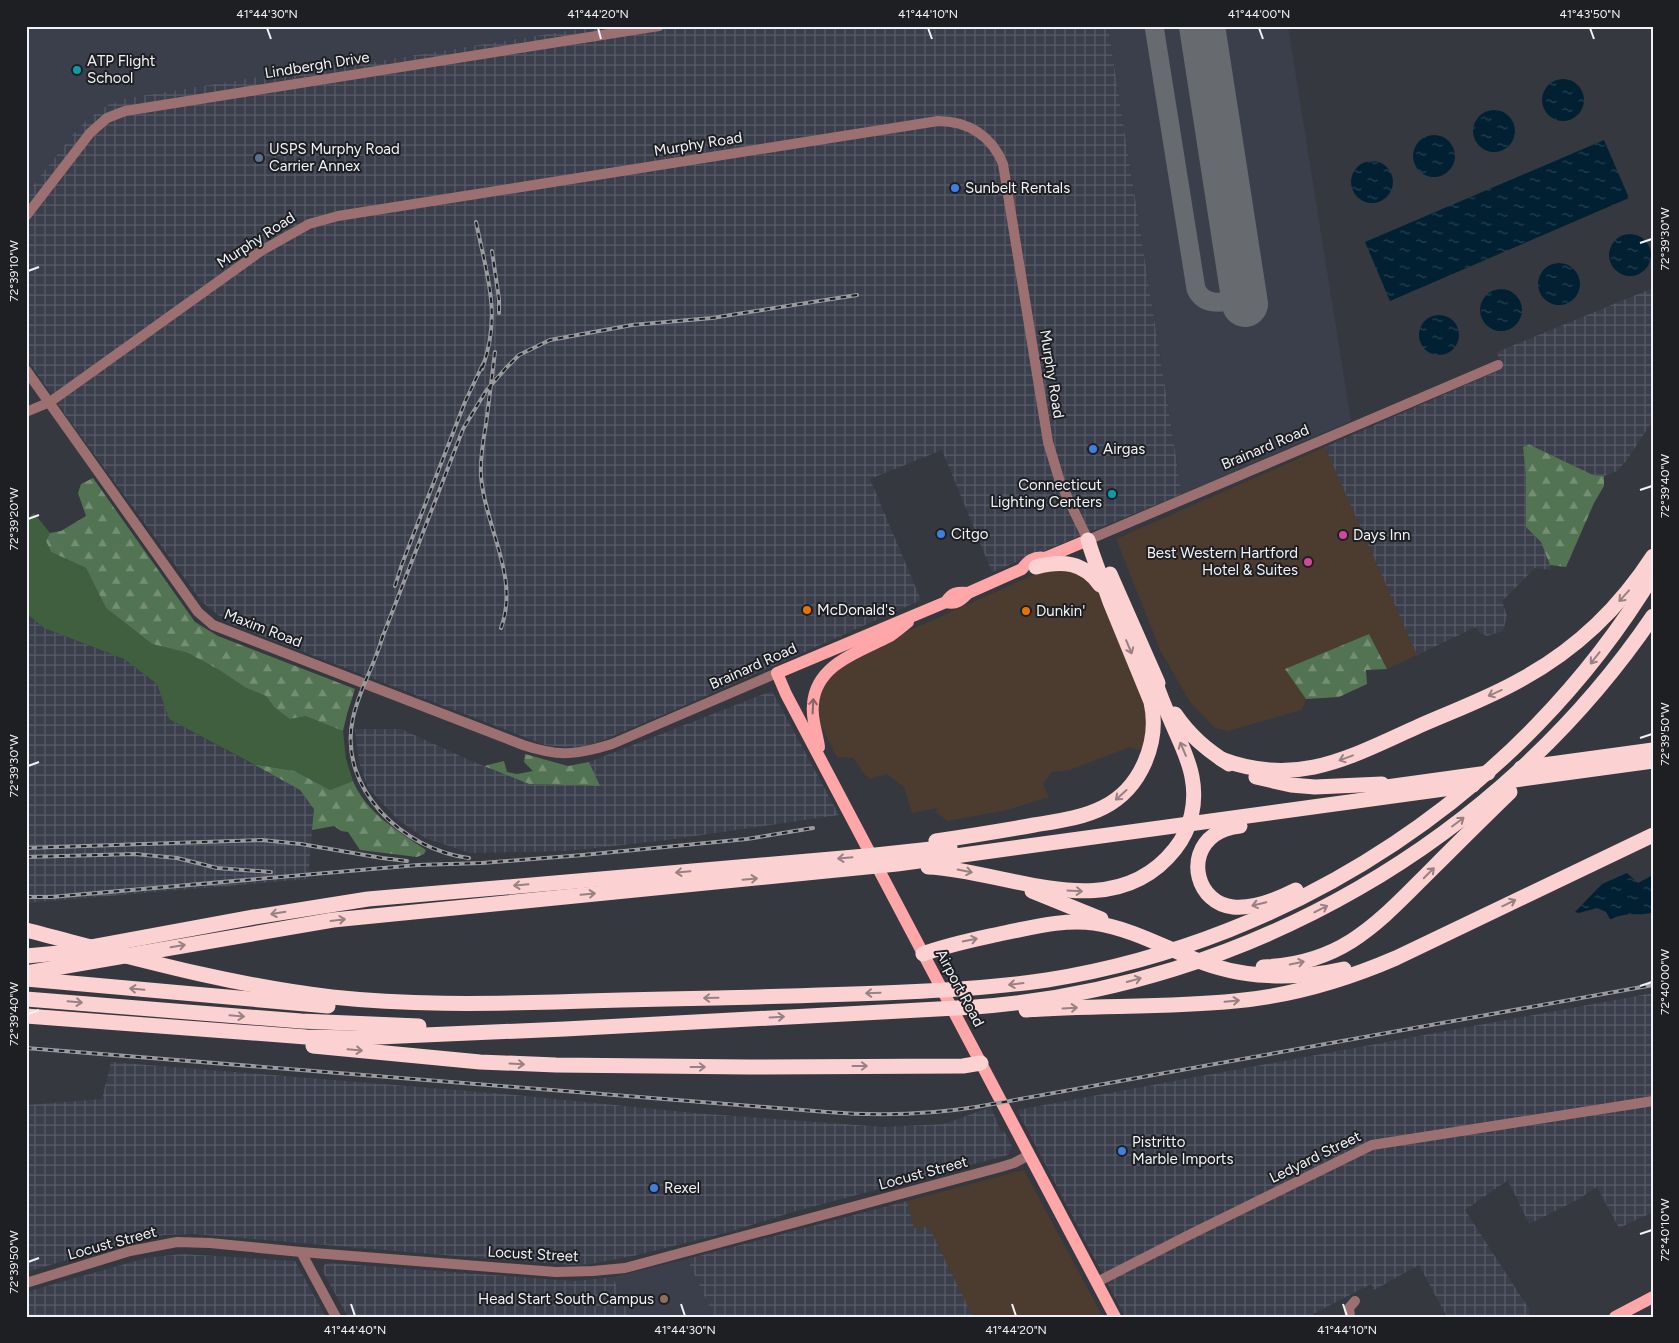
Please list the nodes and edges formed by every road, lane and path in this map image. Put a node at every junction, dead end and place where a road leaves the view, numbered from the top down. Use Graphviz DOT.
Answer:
graph roads {
  1 [pos="659,26"];
  2 [pos="26,216"];
  3 [pos="1498,365"];
  4 [pos="26,370"];
  5 [pos="50,402"];
  6 [pos="26,412"];
  7 [pos="1088,540"];
  8 [pos="1653,556"];
  9 [pos="1034,565"];
  10 [pos="1653,575"];
  11 [pos="1110,602"];
  12 [pos="923,612"];
  13 [pos="1653,616"];
  14 [pos="777,673"];
  15 [pos="1153,675"];
  16 [pos="1550,745"];
  17 [pos="1653,750"];
  18 [pos="570,754"];
  19 [pos="819,754"];
  20 [pos="1221,759"];
  21 [pos="1653,761"];
  22 [pos="1402,790"];
  23 [pos="1414,831"];
  24 [pos="1653,834"];
  25 [pos="894,853"];
  26 [pos="795,875"];
  27 [pos="1009,882"];
  28 [pos="1465,924"];
  29 [pos="29,931"];
  30 [pos="1125,931"];
  31 [pos="168,933"];
  32 [pos="26,946"];
  33 [pos="1180,952"];
  34 [pos="923,954"];
  35 [pos="26,956"];
  36 [pos="26,973"];
  37 [pos="26,979"];
  38 [pos="26,998"];
  39 [pos="551,1002"];
  40 [pos="967,1011"];
  41 [pos="26,1016"];
  42 [pos="658,1024"];
  43 [pos="168,1026"];
  44 [pos="981,1063"];
  45 [pos="1653,1101"];
  46 [pos="1029,1155"];
  47 [pos="302,1252"];
  48 [pos="1097,1282"];
  49 [pos="26,1283"];
  50 [pos="1653,1297"];
  51 [pos="1355,1300"];
  52 [pos="336,1317"];
  53 [pos="1116,1317"];
  54 [pos="1350,1317"];
  55 [pos="1615,1317"];
  1 -- 2 [label="street, Lindbergh Drive"];
  3 -- 7 [label="street, Brainard Road"];
  4 -- 5 [label="street, Maxim Road"];
  5 -- 6 [label="street, Murphy Road"];
  5 -- 7 [label="street, Murphy Road"];
  5 -- 18 [label="street, Maxim Road"];
  7 -- 9 [label="main road, Brainard Road"];
  7 -- 11 [label="highway"];
  7 -- 15 [label="highway"];
  8 -- 20 [label="highway, one-way"];
  9 -- 11 [label="highway"];
  9 -- 12 [label="main road, Brainard Road"];
  10 -- 23 [label="highway, one-way"];
  11 -- 25 [label="highway, one-way"];
  12 -- 14 [label="main road, Brainard Road"];
  19 -- 12 [label="main road, one-way"];
  13 -- 16 [label="highway"];
  14 -- 18 [label="street, Brainard Road"];
  14 -- 19 [label="main road, Airport Road"];
  15 -- 20 [label="highway"];
  27 -- 15 [label="highway, one-way"];
  33 -- 16 [label="highway, one-way"];
  40 -- 16 [label="highway, one-way"];
  17 -- 22 [label="highway"];
  19 -- 34 [label="main road, Airport Road"];
  20 -- 22 [label="highway"];
  21 -- 22 [label="highway"];
  23 -- 22 [label="highway, one-way"];
  22 -- 25 [label="highway"];
  22 -- 26 [label="highway"];
  23 -- 39 [label="highway, one-way"];
  28 -- 24 [label="highway, one-way"];
  25 -- 31 [label="highway, one-way"];
  26 -- 27 [label="highway, one-way"];
  36 -- 26 [label="highway, one-way"];
  27 -- 30 [label="highway"];
  28 -- 33 [label="highway"];
  40 -- 28 [label="highway, one-way"];
  29 -- 39 [label="highway"];
  30 -- 33 [label="highway"];
  34 -- 30 [label="highway, one-way"];
  31 -- 32 [label="highway"];
  31 -- 35 [label="highway"];
  34 -- 44 [label="main road, Airport Road"];
  39 -- 37 [label="highway, one-way"];
  38 -- 42 [label="highway, one-way"];
  42 -- 40 [label="highway, one-way"];
  41 -- 43 [label="highway"];
  42 -- 43 [label="highway"];
  43 -- 44 [label="highway, one-way"];
  44 -- 46 [label="main road, Airport Road"];
  45 -- 48 [label="street, Ledyard Street"];
  46 -- 47 [label="street, Locust Street"];
  46 -- 48 [label="main road, Airport Road"];
  47 -- 49 [label="street, Locust Street"];
  47 -- 52 [label="street"];
  48 -- 53 [label="main road, Airport Road"];
  50 -- 55 [label="main road"];
  51 -- 54 [label="street"];
}
